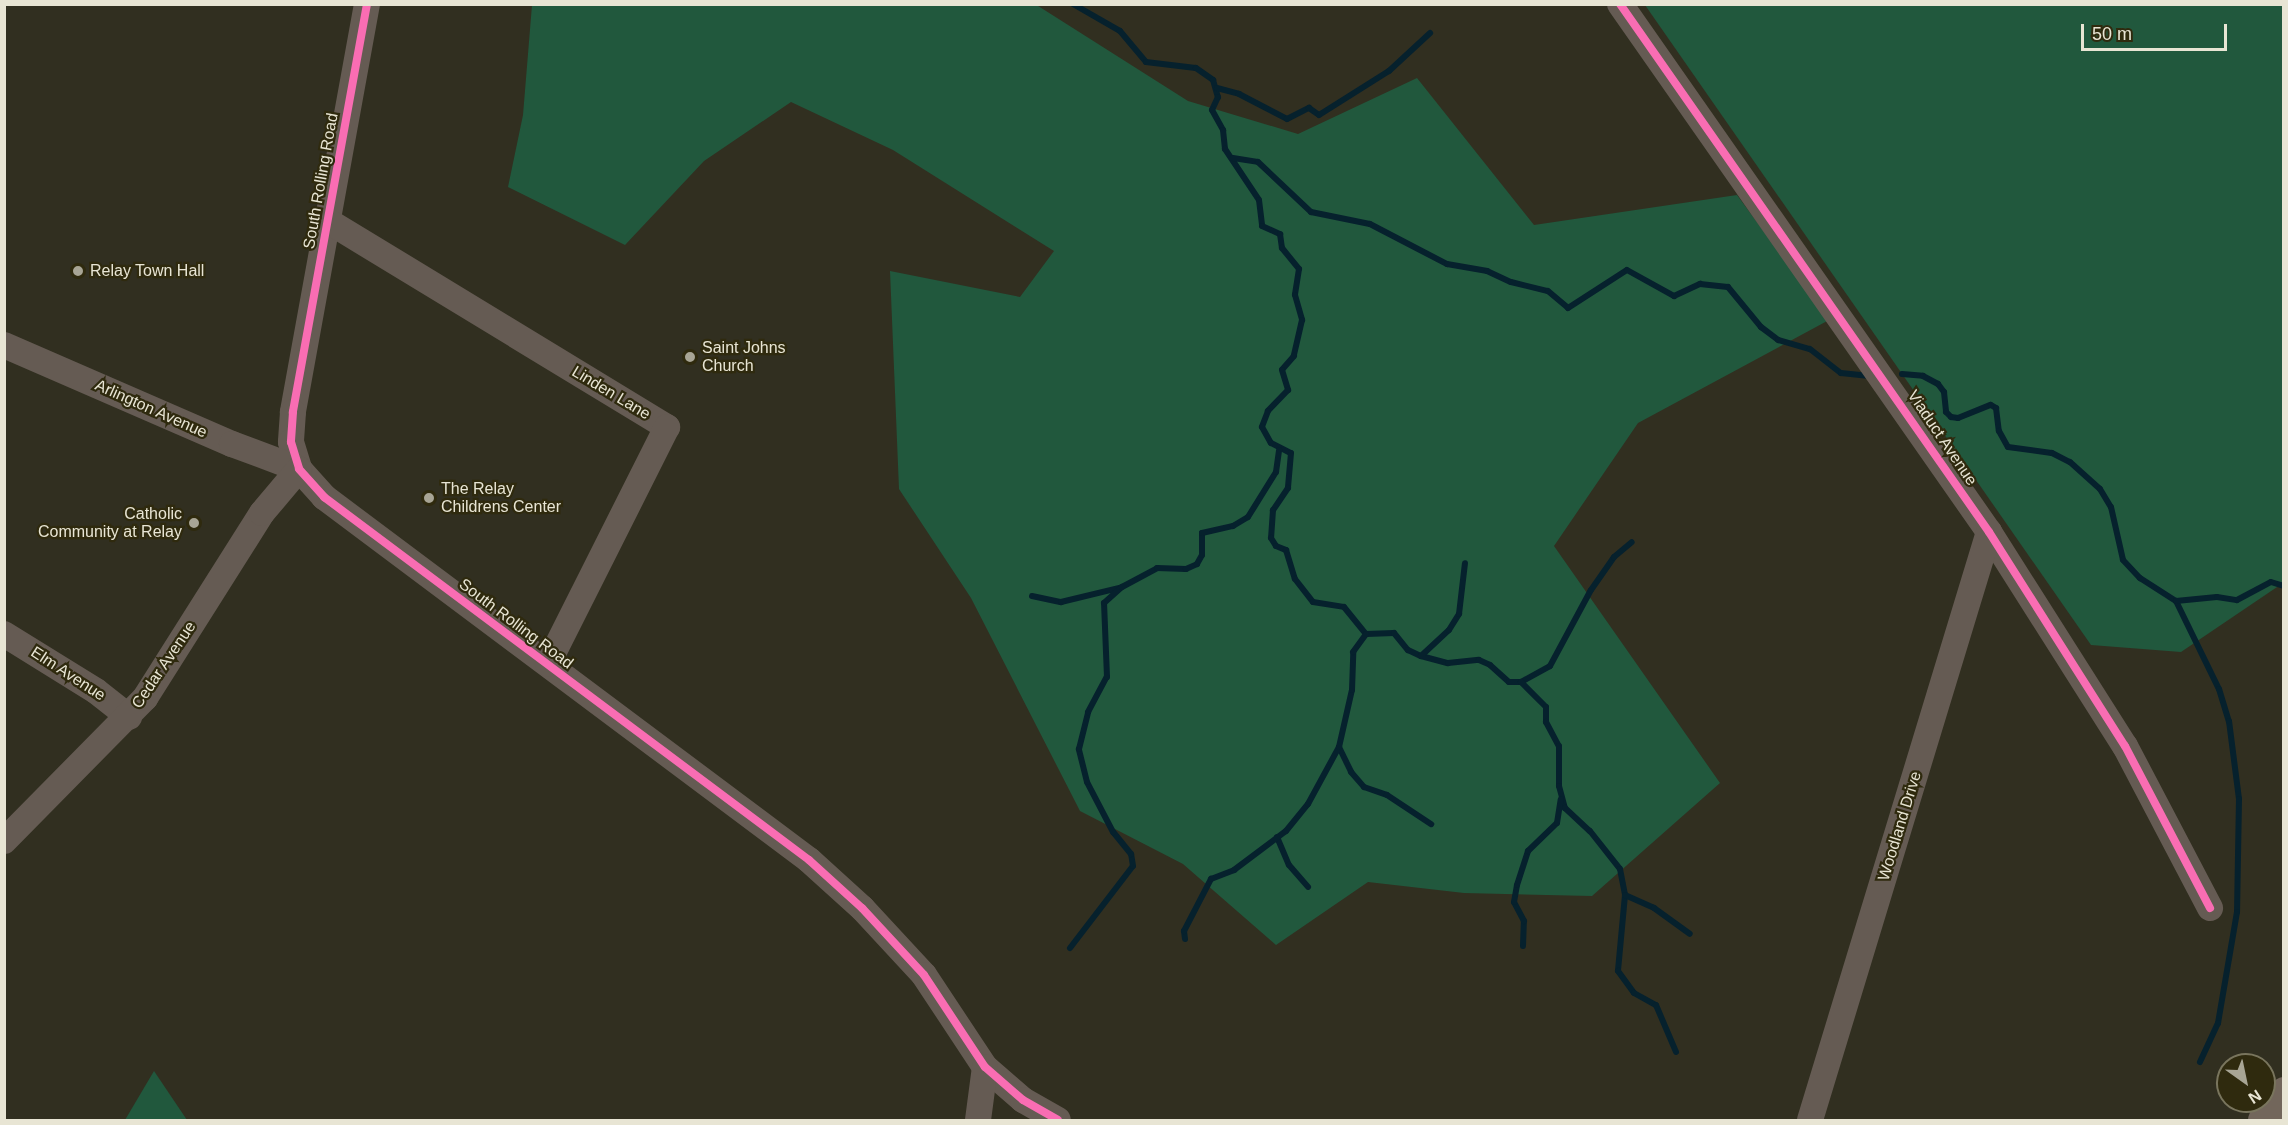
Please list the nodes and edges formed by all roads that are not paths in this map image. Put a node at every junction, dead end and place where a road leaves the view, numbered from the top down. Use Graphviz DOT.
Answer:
graph roads {
  1 [pos="367,4"];
  2 [pos="1620,4"];
  3 [pos="328,221"];
  4 [pos="4,345"];
  5 [pos="299,469"];
  6 [pos="1989,532"];
  7 [pos="4,634"];
  8 [pos="548,664"];
  9 [pos="129,717"];
  10 [pos="4,841"];
  11 [pos="2210,908"];
  12 [pos="985,1067"];
  13 [pos="2283,1093"];
  14 [pos="978,1120"];
  15 [pos="1058,1120"];
  16 [pos="1810,1120"];
  17 [pos="2264,1120"];
  1 -- 3 [label="street, South Rolling Road"];
  2 -- 6 [label="street, Viaduct Avenue"];
  3 -- 5 [label="street, South Rolling Road"];
  3 -- 8 [label="street, Linden Lane"];
  4 -- 5 [label="street, Arlington Avenue"];
  5 -- 8 [label="street, South Rolling Road"];
  5 -- 9 [label="street, Cedar Avenue"];
  6 -- 11 [label="street, Viaduct Avenue"];
  6 -- 16 [label="street, Woodland Drive"];
  7 -- 9 [label="street, Elm Avenue"];
  8 -- 12 [label="street, South Rolling Road"];
  9 -- 10 [label="street, Cedar Avenue"];
  12 -- 14 [label="street"];
  12 -- 15 [label="street, South Rolling Road"];
  13 -- 17 [label="highway"];
}
